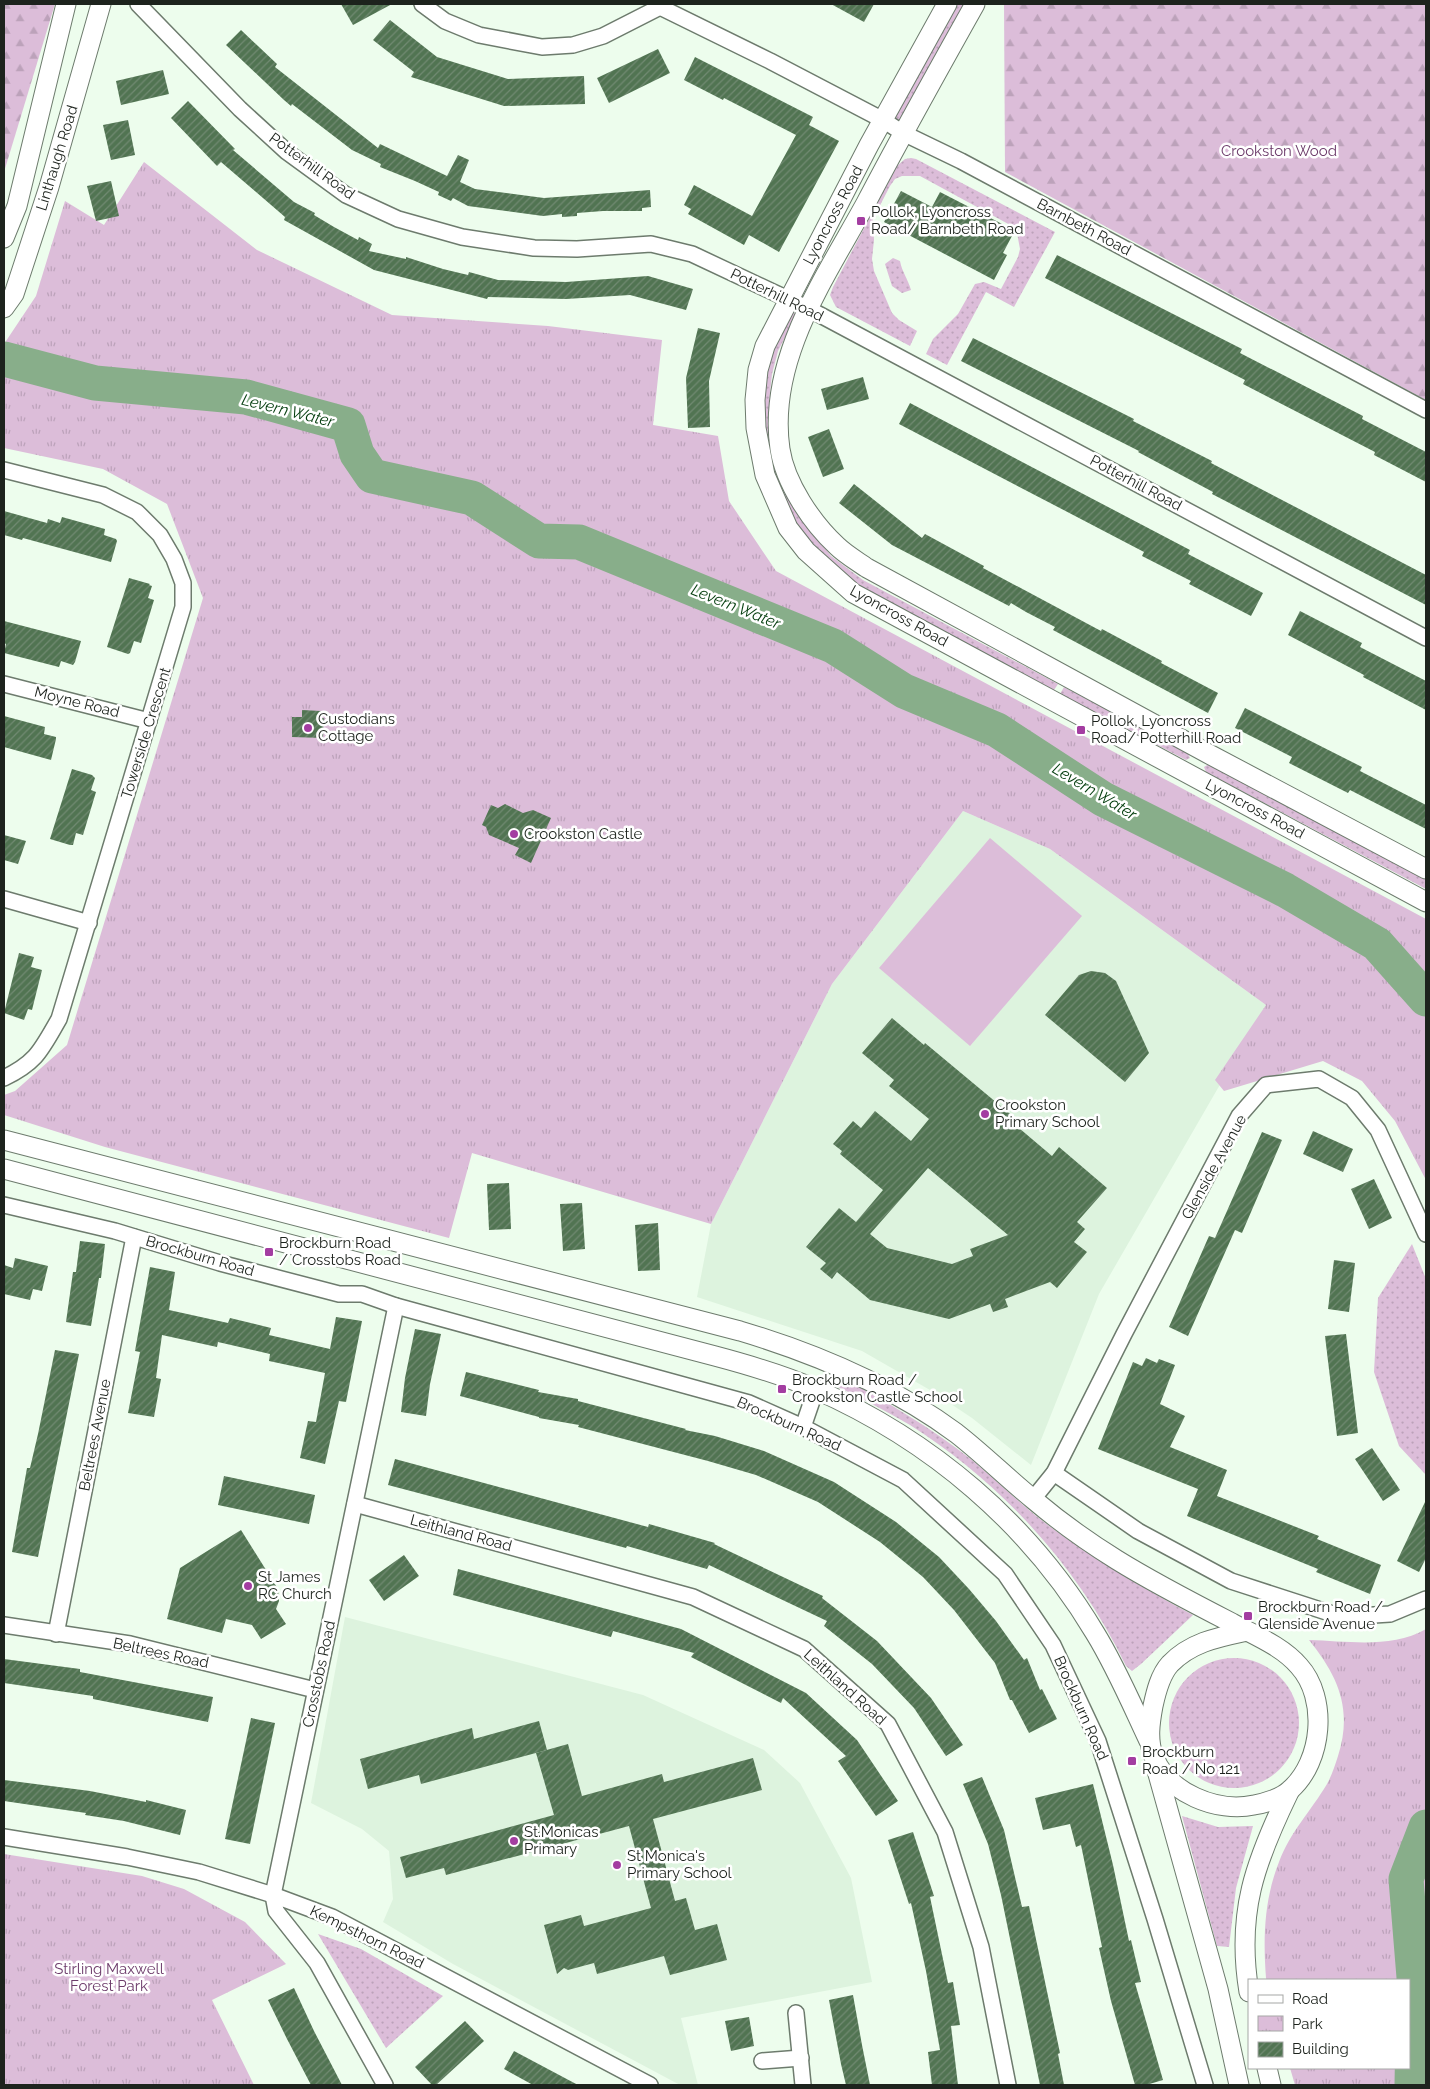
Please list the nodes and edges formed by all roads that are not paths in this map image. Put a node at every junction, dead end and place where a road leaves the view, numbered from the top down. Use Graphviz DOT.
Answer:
graph roads {
  1 [pos="66,4"];
  2 [pos="101,4"];
  3 [pos="138,4"];
  4 [pos="422,4"];
  5 [pos="947,4"];
  6 [pos="975,4"];
  7 [pos="661,5"];
  8 [pos="884,120"];
  9 [pos="903,133"];
  10 [pos="4,238"];
  11 [pos="788,299"];
  12 [pos="4,308"];
  13 [pos="809,310"];
  14 [pos="1426,410"];
  15 [pos="4,470"];
  16 [pos="1426,638"];
  17 [pos="4,684"];
  18 [pos="150,720"];
  19 [pos="1207,753"];
  20 [pos="1194,776"];
  21 [pos="1426,869"];
  22 [pos="4,899"];
  23 [pos="1426,902"];
  24 [pos="89,923"];
  25 [pos="4,1078"];
  26 [pos="4,1140"];
  27 [pos="4,1169"];
  28 [pos="4,1205"];
  29 [pos="279,1211"];
  30 [pos="1426,1234"];
  31 [pos="134,1236"];
  32 [pos="271,1239"];
  33 [pos="396,1306"];
  34 [pos="829,1362"];
  35 [pos="816,1389"];
  36 [pos="803,1427"];
  37 [pos="1054,1473"];
  38 [pos="1032,1499"];
  39 [pos="355,1504"];
  40 [pos="1426,1599"];
  41 [pos="4,1625"];
  42 [pos="1247,1631"];
  43 [pos="56,1634"];
  44 [pos="315,1690"];
  45 [pos="1152,1749"];
  46 [pos="1289,1792"];
  47 [pos="4,1837"];
  48 [pos="273,1894"];
  49 [pos="1248,1983"];
  50 [pos="796,2013"];
  51 [pos="801,2058"];
  52 [pos="762,2061"];
  53 [pos="1267,2069"];
  54 [pos="385,2085"];
  55 [pos="650,2085"];
  56 [pos="803,2085"];
  57 [pos="1008,2085"];
  58 [pos="1204,2085"];
  59 [pos="1239,2085"];
  60 [pos="1271,2085"];
  1 -- 10 [label="street, Linthaugh Road"];
  2 -- 12 [label="street, Linthaugh Road"];
  3 -- 11 [label="street, Potterhill Road"];
  4 -- 7 [label="street"];
  5 -- 8 [label="street, Lyoncross Road"];
  6 -- 9 [label="street, Lyoncross Road"];
  7 -- 8 [label="street, Barnbeth Road"];
  8 -- 9 [label="street, Barnbeth Road"];
  8 -- 11 [label="street, Lyoncross Road"];
  9 -- 13 [label="street, Lyoncross Road"];
  9 -- 14 [label="street, Barnbeth Road"];
  11 -- 13 [label="street, Potterhill Road"];
  11 -- 20 [label="street, Lyoncross Road"];
  13 -- 16 [label="street, Potterhill Road"];
  13 -- 19 [label="street, Lyoncross Road"];
  15 -- 18 [label="street, Towerside Crescent"];
  17 -- 18 [label="street, Moyne Road"];
  18 -- 24 [label="street, Towerside Crescent"];
  19 -- 20 [label="street"];
  19 -- 21 [label="street, Lyoncross Road"];
  20 -- 23 [label="street, Lyoncross Road"];
  22 -- 24 [label="street"];
  24 -- 25 [label="street, Towerside Crescent"];
  26 -- 29 [label="street"];
  27 -- 32 [label="street"];
  28 -- 31 [label="street, Brockburn Road"];
  29 -- 32 [label="street"];
  29 -- 34 [label="street"];
  30 -- 37 [label="street, Glenside Avenue"];
  31 -- 33 [label="street, Brockburn Road"];
  31 -- 43 [label="street, Beltrees Avenue"];
  32 -- 35 [label="street"];
  33 -- 36 [label="street, Brockburn Road"];
  33 -- 39 [label="street, Crosstobs Road"];
  34 -- 35 [label="street"];
  34 -- 38 [label="street"];
  35 -- 36 [label="street"];
  35 -- 45 [label="street"];
  36 -- 58 [label="street, Brockburn Road"];
  37 -- 38 [label="street, Glenside Avenue"];
  37 -- 40 [label="street"];
  38 -- 42 [label="street"];
  39 -- 44 [label="street, Crosstobs Road"];
  39 -- 57 [label="street, Leithland Road"];
  41 -- 43 [label="street, Beltrees Road"];
  42 -- 45 [label="street"];
  42 -- 46 [label="street"];
  43 -- 44 [label="street, Beltrees Road"];
  44 -- 48 [label="street, Crosstobs Road"];
  45 -- 46 [label="street"];
  45 -- 59 [label="street"];
  46 -- 49 [label="street"];
  47 -- 48 [label="street, Kempsthorn Road"];
  48 -- 54 [label="street"];
  48 -- 55 [label="street, Kempsthorn Road"];
  50 -- 51 [label="street"];
  51 -- 52 [label="street"];
  51 -- 56 [label="street"];
  53 -- 60 [label="street"];
}
